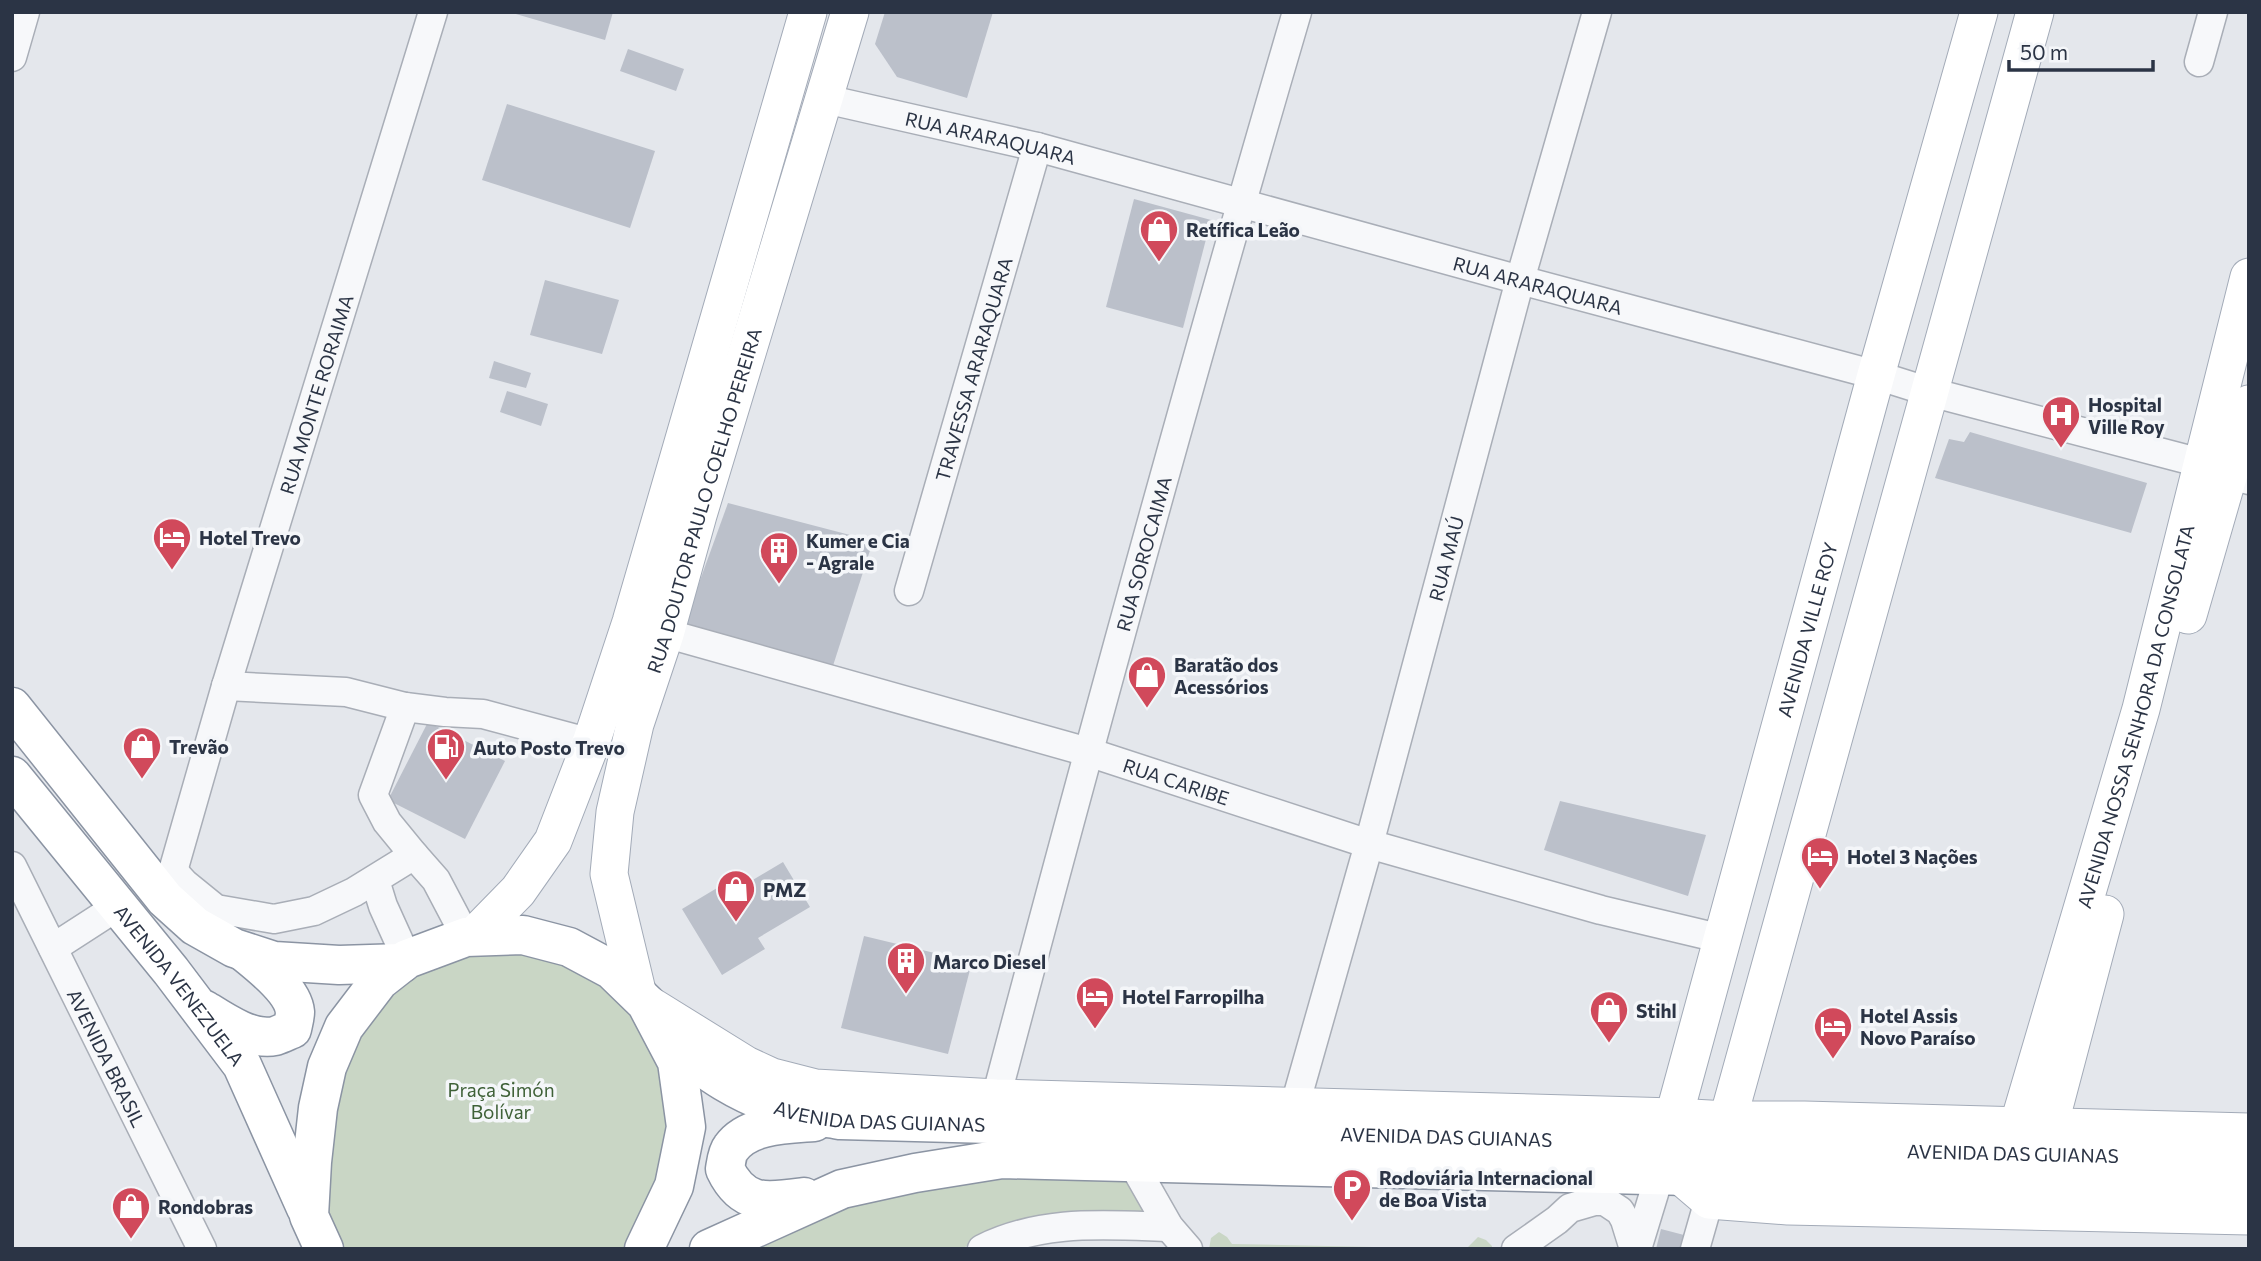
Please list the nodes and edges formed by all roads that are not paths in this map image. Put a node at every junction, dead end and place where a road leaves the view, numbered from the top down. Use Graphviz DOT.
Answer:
graph roads {
  1 [pos="25,12"];
  2 [pos="433,12"];
  3 [pos="808,12"];
  4 [pos="850,12"];
  5 [pos="1297,12"];
  6 [pos="1597,12"];
  7 [pos="1979,12"];
  8 [pos="2035,12"];
  9 [pos="2213,12"];
  10 [pos="12,57"];
  11 [pos="2199,62"];
  12 [pos="825,99"];
  13 [pos="1037,147"];
  14 [pos="1241,203"];
  15 [pos="2249,277"];
  16 [pos="1520,280"];
  17 [pos="1876,375"];
  18 [pos="1930,392"];
  19 [pos="2249,404"];
  20 [pos="2226,472"];
  21 [pos="909,591"];
  22 [pos="631,622"];
  23 [pos="665,634"];
  24 [pos="226,686"];
  25 [pos="12,707"];
  26 [pos="405,707"];
  27 [pos="591,743"];
  28 [pos="1088,752"];
  29 [pos="12,776"];
  30 [pos="1369,844"];
  31 [pos="414,855"];
  32 [pos="12,866"];
  33 [pos="375,880"];
  34 [pos="169,885"];
  35 [pos="118,906"];
  36 [pos="470,937"];
  37 [pos="1723,939"];
  38 [pos="53,948"];
  39 [pos="244,951"];
  40 [pos="404,961"];
  41 [pos="642,999"];
  42 [pos="197,1005"];
  43 [pos="675,1032"];
  44 [pos="996,1098"];
  45 [pos="1295,1105"];
  46 [pos="840,1120"];
  47 [pos="2249,1132"];
  48 [pos="2030,1140"];
  49 [pos="1694,1157"];
  50 [pos="2249,1158"];
  51 [pos="1132,1162"];
  52 [pos="842,1189"];
  53 [pos="2249,1190"];
  54 [pos="2249,1216"];
  55 [pos="1170,1227"];
  56 [pos="316,1232"];
  57 [pos="202,1249"];
  58 [pos="644,1249"];
  59 [pos="709,1249"];
  60 [pos="982,1249"];
  61 [pos="1188,1249"];
  62 [pos="1516,1249"];
  63 [pos="1636,1249"];
  64 [pos="1695,1249"];
  1 -- 10 [label="street"];
  2 -- 24 [label="street, RUA MONTE RORAIMA"];
  3 -- 22 [label="main road, RUA DOUTOR PAULO COELHO PEREIRA"];
  4 -- 12 [label="main road, RUA DOUTOR PAULO COELHO PEREIRA"];
  5 -- 14 [label="street, RUA SOROCAIMA"];
  6 -- 16 [label="street, RUA MAÚ"];
  7 -- 17 [label="main road, AVENIDA VILLE ROY"];
  8 -- 18 [label="main road, AVENIDA VILLE ROY"];
  9 -- 11 [label="street"];
  12 -- 13 [label="street, RUA ARARAQUARA"];
  12 -- 23 [label="main road, RUA DOUTOR PAULO COELHO PEREIRA"];
  13 -- 14 [label="street, RUA ARARAQUARA"];
  13 -- 21 [label="street, TRAVESSA ARARAQUARA"];
  14 -- 16 [label="street, RUA ARARAQUARA"];
  14 -- 28 [label="street, RUA SOROCAIMA"];
  15 -- 20 [label="main road, AVENIDA NOSSA SENHORA DA CONSOLATA"];
  16 -- 17 [label="street, RUA ARARAQUARA"];
  16 -- 30 [label="street, RUA MAÚ"];
  17 -- 18 [label="street, RUA ARARAQUARA"];
  17 -- 37 [label="main road, AVENIDA VILLE ROY"];
  18 -- 20 [label="street, RUA ARARAQUARA"];
  18 -- 49 [label="main road, AVENIDA VILLE ROY"];
  19 -- 20 [label="main road, AVENIDA NOSSA SENHORA DA CONSOLATA"];
  20 -- 48 [label="main road, AVENIDA NOSSA SENHORA DA CONSOLATA"];
  22 -- 23 [label="street, RUA CARIBE"];
  22 -- 27 [label="main road, RUA DOUTOR PAULO COELHO PEREIRA"];
  23 -- 28 [label="street, RUA CARIBE"];
  23 -- 41 [label="main road, RUA DOUTOR PAULO COELHO PEREIRA"];
  24 -- 26 [label="street"];
  24 -- 34 [label="street, RUA MONTE RORAIMA"];
  25 -- 34 [label="highway"];
  26 -- 27 [label="street"];
  26 -- 31 [label="street"];
  27 -- 36 [label="main road, RUA DOUTOR PAULO COELHO PEREIRA"];
  28 -- 30 [label="street, RUA CARIBE"];
  28 -- 44 [label="street, RUA SOROCAIMA"];
  29 -- 35 [label="highway, AVENIDA VENEZUELA"];
  30 -- 37 [label="street, RUA CARIBE"];
  30 -- 45 [label="street, RUA MAÚ"];
  31 -- 33 [label="street"];
  31 -- 36 [label="street"];
  32 -- 38 [label="street, AVENIDA BRASIL"];
  33 -- 34 [label="street"];
  33 -- 40 [label="street"];
  34 -- 39 [label="highway"];
  35 -- 38 [label="street"];
  35 -- 42 [label="highway, AVENIDA VENEZUELA"];
  36 -- 40 [label="highway"];
  36 -- 41 [label="highway"];
  37 -- 49 [label="main road, AVENIDA VILLE ROY"];
  38 -- 57 [label="street, AVENIDA BRASIL"];
  39 -- 40 [label="highway"];
  39 -- 42 [label="highway"];
  40 -- 56 [label="highway"];
  41 -- 43 [label="highway"];
  42 -- 56 [label="highway, AVENIDA VENEZUELA"];
  43 -- 44 [label="main road, AVENIDA DAS GUIANAS"];
  43 -- 46 [label="highway, AVENIDA DAS GUIANAS"];
  43 -- 58 [label="highway"];
  44 -- 45 [label="main road, AVENIDA DAS GUIANAS"];
  45 -- 49 [label="main road, AVENIDA DAS GUIANAS"];
  46 -- 49 [label="highway, AVENIDA DAS GUIANAS"];
  46 -- 52 [label="highway"];
  47 -- 48 [label="main road, AVENIDA DAS GUIANAS"];
  48 -- 49 [label="highway, AVENIDA DAS GUIANAS"];
  48 -- 50 [label="highway, AVENIDA DAS GUIANAS"];
  49 -- 51 [label="highway, AVENIDA DAS GUIANAS"];
  49 -- 53 [label="highway, AVENIDA DAS GUIANAS"];
  49 -- 54 [label="main road, AVENIDA DAS GUIANAS"];
  49 -- 63 [label="street, AVENIDA VILLE ROY"];
  49 -- 64 [label="street, AVENIDA VILLE ROY"];
  51 -- 52 [label="highway, AVENIDA DAS GUIANAS"];
  51 -- 55 [label="street"];
  52 -- 59 [label="highway, AVENIDA DAS GUIANAS"];
  55 -- 60 [label="street"];
  55 -- 61 [label="street"];
  62 -- 63 [label="street"];
}
